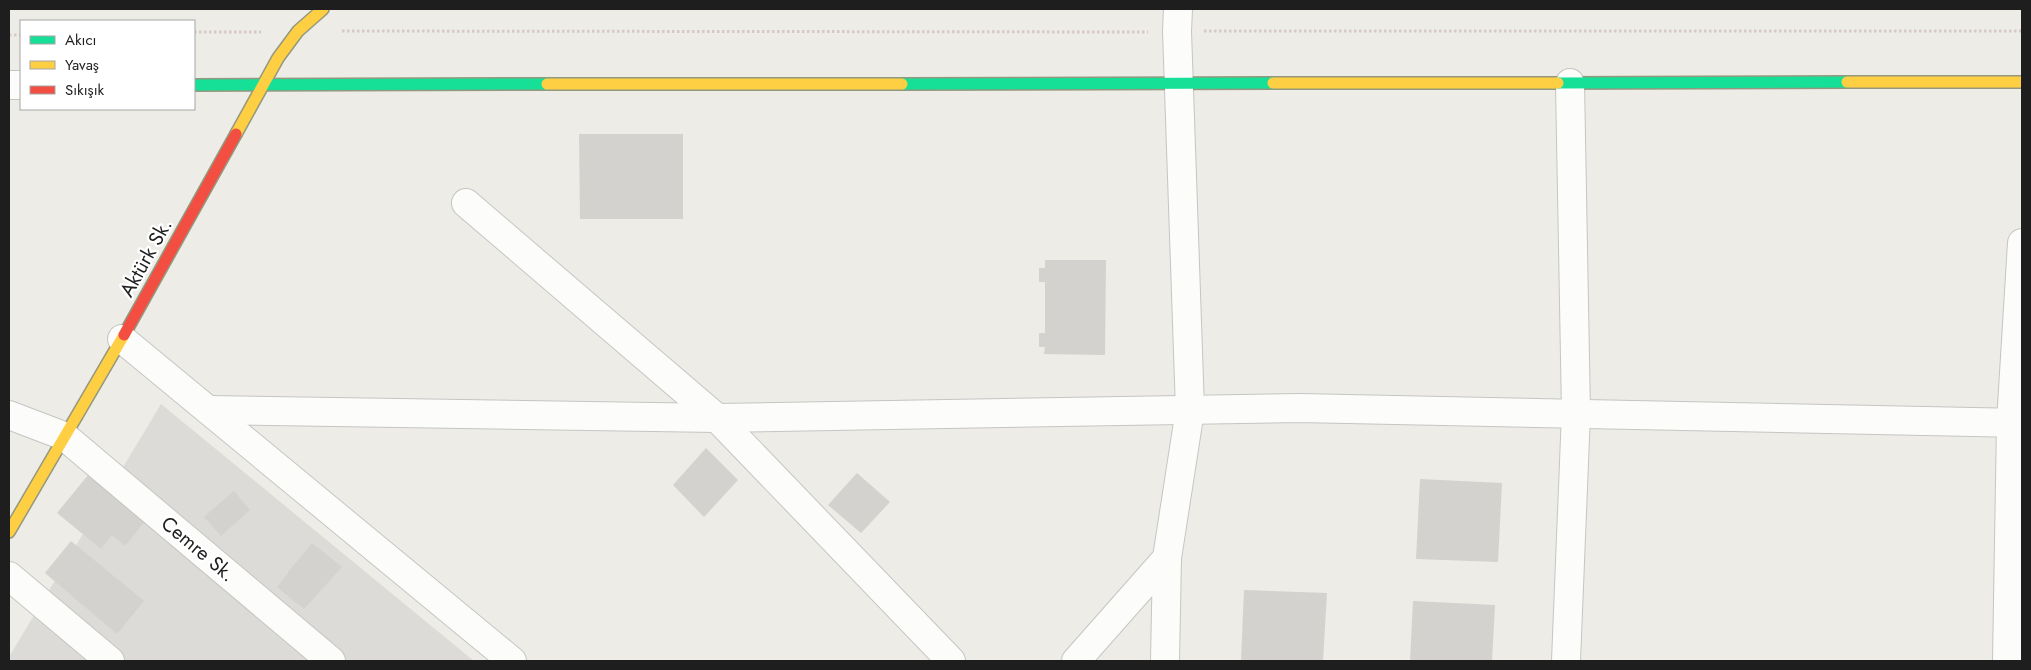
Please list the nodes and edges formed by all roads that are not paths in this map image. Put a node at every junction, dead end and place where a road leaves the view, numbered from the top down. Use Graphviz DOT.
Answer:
graph roads {
  1 [pos="323,9"];
  2 [pos="1177,20"];
  3 [pos="2022,82"];
  4 [pos="1570,83"];
  5 [pos="1178,84"];
  6 [pos="195,86"];
  7 [pos="263,86"];
  8 [pos="466,203"];
  9 [pos="2022,243"];
  10 [pos="122,340"];
  11 [pos="209,410"];
  12 [pos="1190,410"];
  13 [pos="1576,414"];
  14 [pos="9,415"];
  15 [pos="717,418"];
  16 [pos="2016,423"];
  17 [pos="64,436"];
  18 [pos="9,532"];
  19 [pos="1166,558"];
  20 [pos="9,576"];
  21 [pos="110,661"];
  22 [pos="331,661"];
  23 [pos="512,661"];
  24 [pos="951,661"];
  25 [pos="1076,661"];
  26 [pos="1165,661"];
  27 [pos="1566,661"];
  28 [pos="2008,661"];
  1 -- 7 [label="street, Aktürk Sk."];
  2 -- 5 [label="street"];
  3 -- 4 [label="street"];
  4 -- 5 [label="street"];
  4 -- 13 [label="street"];
  5 -- 7 [label="street"];
  5 -- 12 [label="street"];
  6 -- 7 [label="street"];
  7 -- 10 [label="street, Aktürk Sk."];
  8 -- 15 [label="street"];
  9 -- 16 [label="street"];
  10 -- 11 [label="street"];
  10 -- 17 [label="street, Aktürk Sk."];
  11 -- 15 [label="street"];
  11 -- 23 [label="street"];
  12 -- 13 [label="street"];
  12 -- 15 [label="street"];
  12 -- 19 [label="street"];
  13 -- 16 [label="street"];
  13 -- 27 [label="street"];
  14 -- 17 [label="street, Cemre Sk."];
  15 -- 24 [label="street"];
  16 -- 28 [label="street"];
  17 -- 18 [label="street, Aktürk Sk."];
  17 -- 22 [label="street, Cemre Sk."];
  19 -- 25 [label="street"];
  19 -- 26 [label="street"];
  20 -- 21 [label="street"];
}
